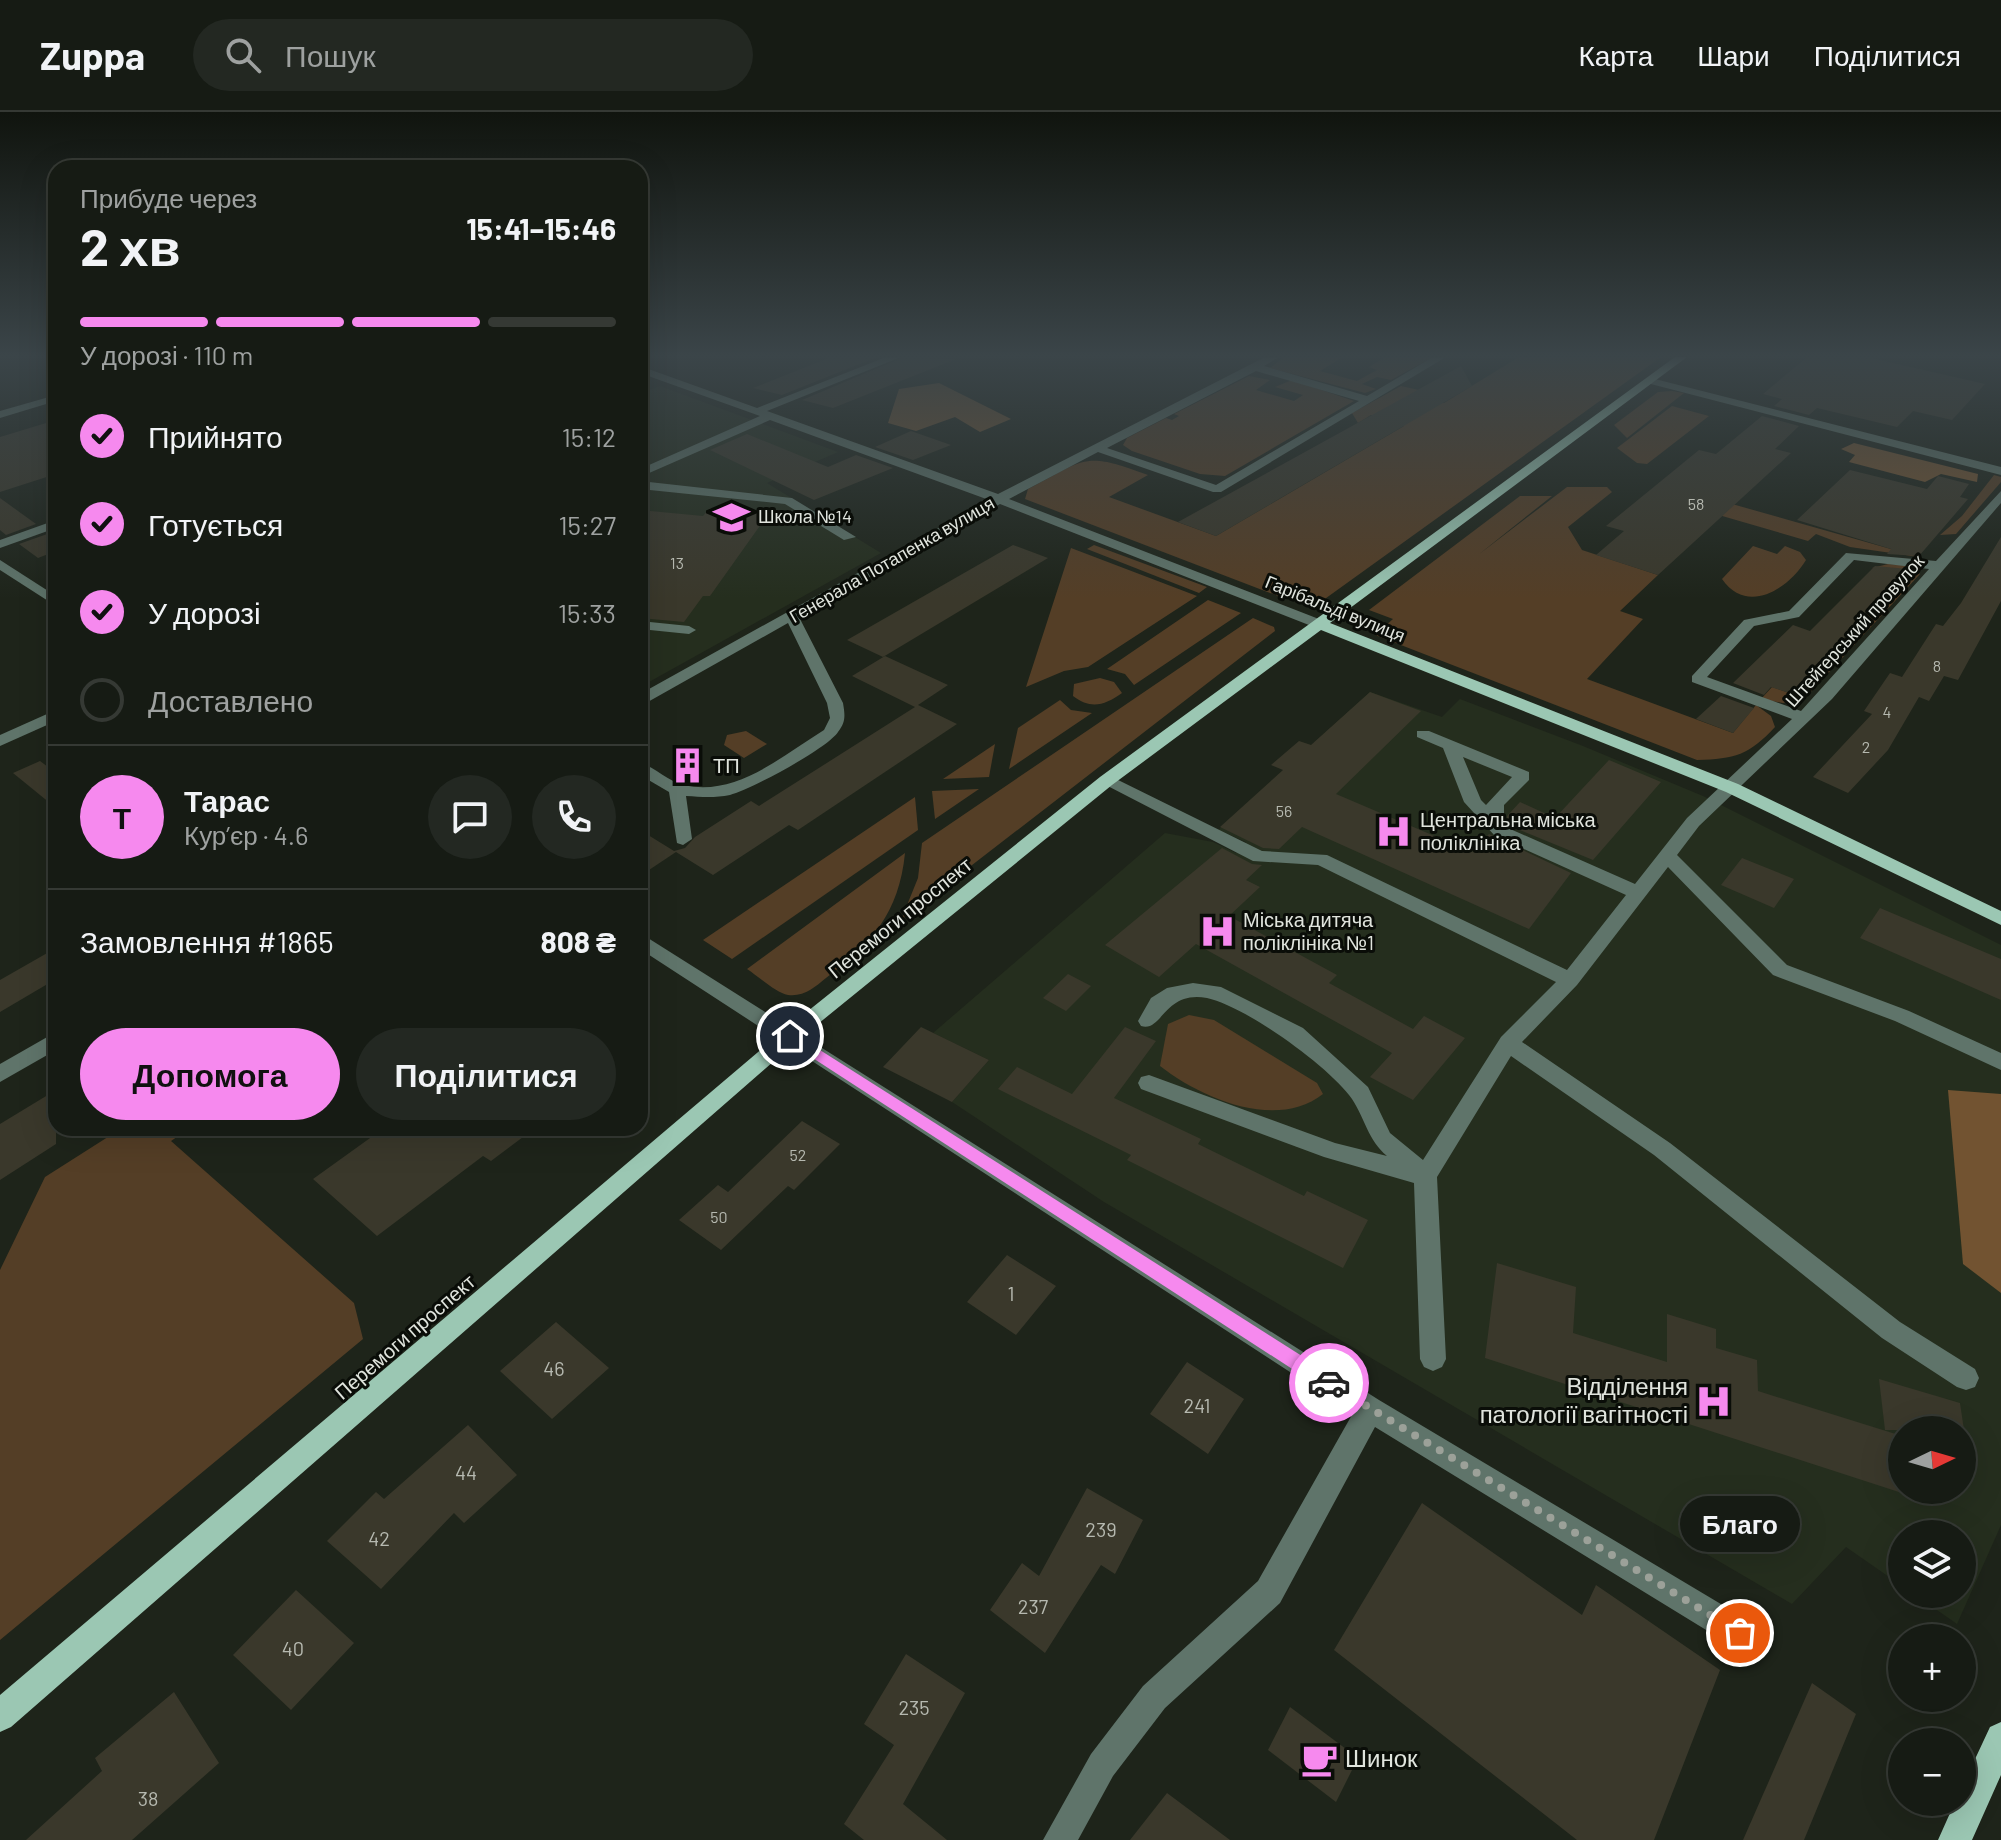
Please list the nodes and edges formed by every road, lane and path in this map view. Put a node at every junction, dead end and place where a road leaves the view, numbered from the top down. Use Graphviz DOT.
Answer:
graph roads {
  1 [pos="714,438"];
  2 [pos="829,438"];
  3 [pos="1117,438"];
  4 [pos="1302,438"];
  5 [pos="1574,438"];
  6 [pos="1871,438"];
  7 [pos="1097,448"];
  8 [pos="648,469"];
  9 [pos="2001,471"];
  10 [pos="648,486"];
  11 [pos="2001,495"];
  12 [pos="999,499"];
  13 [pos="48,527"];
  14 [pos="849,537"];
  15 [pos="0,544"];
  16 [pos="0,564"];
  17 [pos="1940,566"];
  18 [pos="48,597"];
  19 [pos="792,617"];
  20 [pos="1319,624"];
  21 [pos="648,626"];
  22 [pos="689,630"];
  23 [pos="648,696"];
  24 [pos="1804,718"];
  25 [pos="48,719"];
  26 [pos="1423,734"];
  27 [pos="0,741"];
  28 [pos="1450,745"];
  29 [pos="648,773"];
  30 [pos="1106,781"];
  31 [pos="1732,788"];
  32 [pos="677,790"];
  33 [pos="1495,822"];
  34 [pos="683,839"];
  35 [pos="1667,855"];
  36 [pos="1638,893"];
  37 [pos="2001,919"];
  38 [pos="648,945"];
  39 [pos="1570,980"];
  40 [pos="1148,1021"];
  41 [pos="790,1036"];
  42 [pos="1508,1043"];
  43 [pos="48,1045"];
  44 [pos="2001,1062"];
  45 [pos="0,1074"];
  46 [pos="1149,1083"];
  47 [pos="1425,1176"];
  48 [pos="1433,1359"];
  49 [pos="1966,1378"];
  50 [pos="1370,1409"];
  51 [pos="1740,1633"];
  52 [pos="0,1716"];
  53 [pos="2001,1738"];
  54 [pos="1060,1840"];
  55 [pos="1955,1840"];
  1 -- 8 [label="street"];
  2 -- 12 [label="street, Гарібальді вулиця"];
  3 -- 7 [label="street, Генерала Потапенка вулиця"];
  4 -- 7 [label="street"];
  5 -- 20 [label="main road, Перемоги проспект"];
  6 -- 9 [label="street"];
  7 -- 12 [label="street, Генерала Потапенка вулиця"];
  10 -- 14 [label="street"];
  11 -- 17 [label="street, Штейгерський провулок"];
  12 -- 19 [label="street, Генерала Потапенка вулиця"];
  12 -- 20 [label="street, Гарібальді вулиця"];
  13 -- 15 [label="street"];
  16 -- 18 [label="street"];
  17 -- 24 [label="street, Штейгерський провулок"];
  17 -- 24 [label="street"];
  19 -- 23 [label="street, Генерала Потапенка вулиця"];
  19 -- 32 [label="street"];
  20 -- 30 [label="main road, Перемоги проспект"];
  20 -- 31 [label="main road, Гарібальді вулиця"];
  21 -- 22 [label="street"];
  24 -- 31 [label="street, Штейгерський провулок"];
  25 -- 27 [label="street"];
  26 -- 28 [label="street"];
  28 -- 33 [label="street"];
  28 -- 33 [label="street"];
  29 -- 32 [label="street"];
  30 -- 39 [label="street"];
  30 -- 41 [label="main road, Перемоги проспект"];
  31 -- 35 [label="street, Штейгерський провулок"];
  31 -- 37 [label="main road, Гарібальді вулиця"];
  32 -- 34 [label="street"];
  33 -- 36 [label="street"];
  35 -- 36 [label="street, Штейгерський провулок"];
  35 -- 44 [label="street"];
  36 -- 39 [label="street, Штейгерський провулок"];
  38 -- 41 [label="street"];
  39 -- 42 [label="street, Штейгерський провулок"];
  40 -- 47 [label="street"];
  41 -- 50 [label="street"];
  41 -- 52 [label="main road, Перемоги проспект"];
  42 -- 47 [label="street, Штейгерський провулок"];
  42 -- 49 [label="street"];
  43 -- 45 [label="street"];
  46 -- 47 [label="street"];
  47 -- 48 [label="street"];
  50 -- 51 [label="street"];
  50 -- 54 [label="street"];
  53 -- 55 [label="main road"];
}
